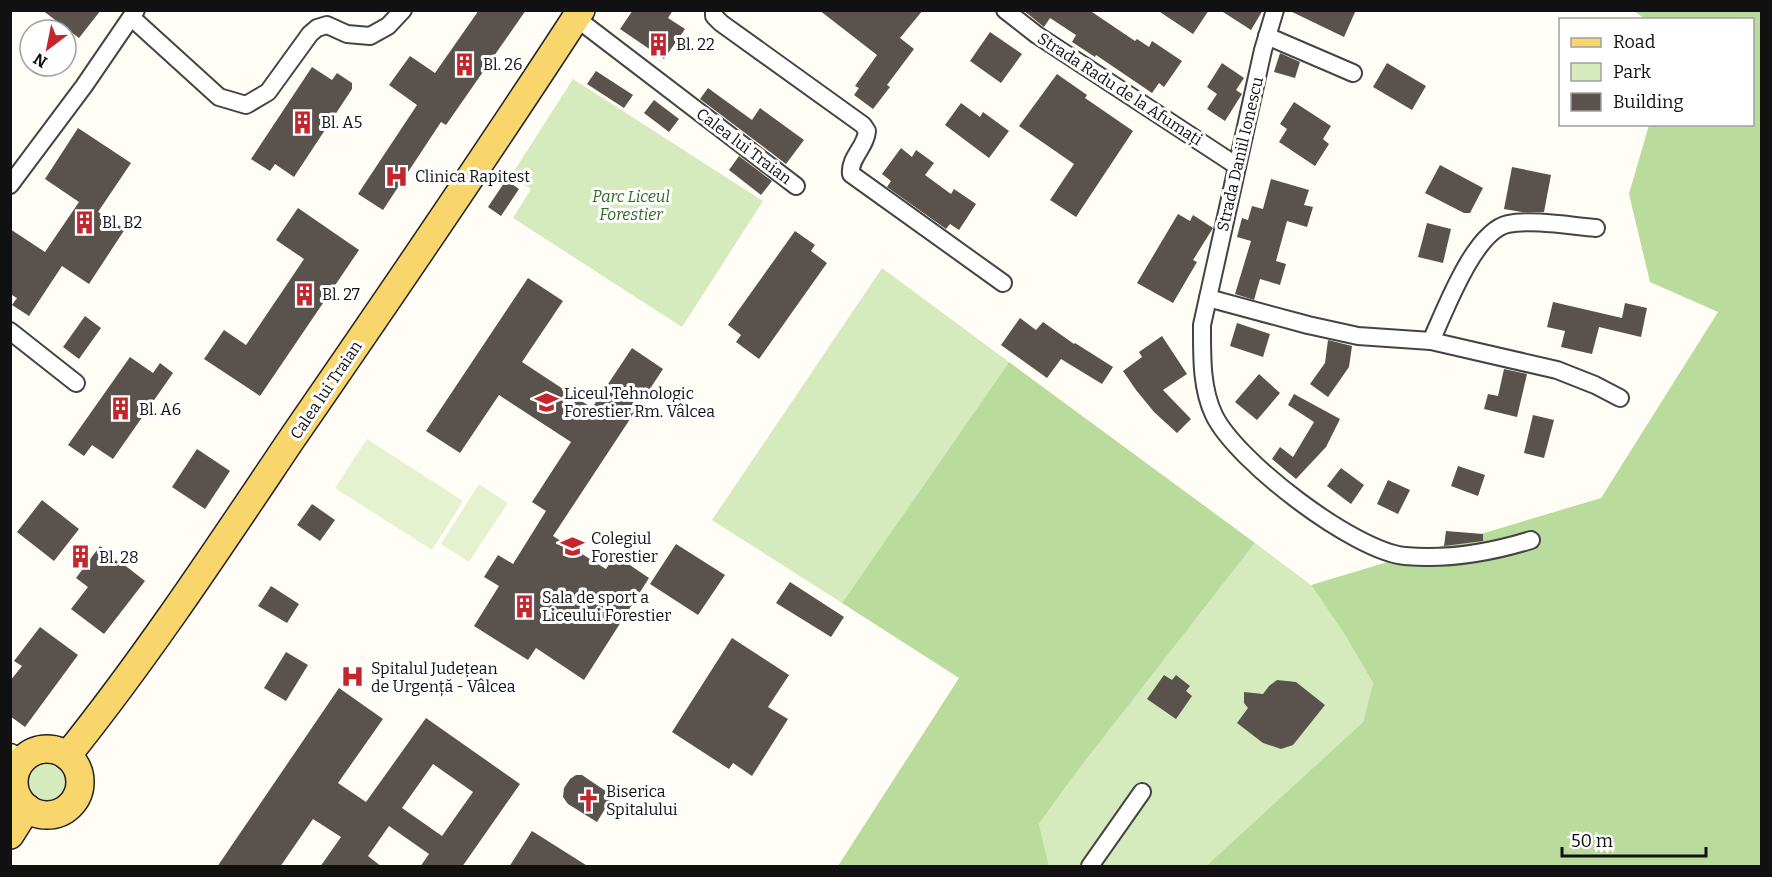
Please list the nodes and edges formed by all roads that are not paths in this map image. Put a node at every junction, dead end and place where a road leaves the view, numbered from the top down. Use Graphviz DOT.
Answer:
graph roads {
  1 [pos="403,10"];
  2 [pos="714,10"];
  3 [pos="1005,10"];
  4 [pos="1275,10"];
  5 [pos="134,14"];
  6 [pos="579,14"];
  7 [pos="1267,36"];
  8 [pos="1353,73"];
  9 [pos="1237,166"];
  10 [pos="10,185"];
  11 [pos="796,186"];
  12 [pos="1596,228"];
  13 [pos="1003,283"];
  14 [pos="1208,298"];
  15 [pos="10,331"];
  16 [pos="1431,341"];
  17 [pos="76,383"];
  18 [pos="1620,398"];
  19 [pos="1530,540"];
  20 [pos="67,756"];
  21 [pos="15,759"];
  22 [pos="1142,792"];
  23 [pos="27,808"];
  24 [pos="10,835"];
  25 [pos="1090,867"];
  1 -- 5 [label="street"];
  2 -- 13 [label="street"];
  3 -- 9 [label="street, Strada Radu de la Afumați"];
  4 -- 7 [label="street, Strada Daniil Ionescu"];
  5 -- 10 [label="street"];
  6 -- 11 [label="street, Calea lui Traian"];
  6 -- 20 [label="main road, Calea lui Traian"];
  7 -- 8 [label="street"];
  7 -- 9 [label="street, Strada Daniil Ionescu"];
  9 -- 14 [label="street, Strada Daniil Ionescu"];
  12 -- 16 [label="street"];
  14 -- 16 [label="street"];
  14 -- 19 [label="street, Strada Daniil Ionescu"];
  15 -- 17 [label="street"];
  16 -- 18 [label="street"];
  20 -- 21 [label="main road"];
  20 -- 23 [label="main road"];
  21 -- 23 [label="main road"];
  22 -- 25 [label="street"];
  23 -- 24 [label="main road"];
}
